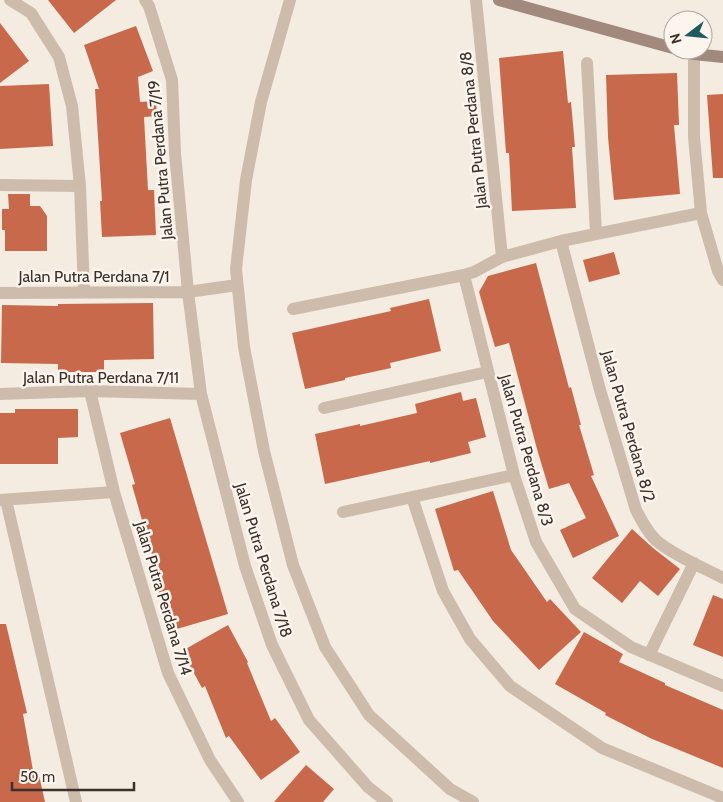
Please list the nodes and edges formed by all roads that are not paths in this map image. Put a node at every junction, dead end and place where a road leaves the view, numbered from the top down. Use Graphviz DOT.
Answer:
graph roads {
  1 [pos="10,0"];
  2 [pos="145,0"];
  3 [pos="290,0"];
  4 [pos="476,0"];
  5 [pos="498,0"];
  6 [pos="663,45"];
  7 [pos="694,60"];
  8 [pos="588,63"];
  9 [pos="0,185"];
  10 [pos="80,186"];
  11 [pos="701,213"];
  12 [pos="596,233"];
  13 [pos="561,241"];
  14 [pos="502,256"];
  15 [pos="464,275"];
  16 [pos="723,280"];
  17 [pos="236,285"];
  18 [pos="84,291"];
  19 [pos="188,292"];
  20 [pos="0,293"];
  21 [pos="293,309"];
  22 [pos="487,372"];
  23 [pos="90,391"];
  24 [pos="0,394"];
  25 [pos="201,394"];
  26 [pos="324,408"];
  27 [pos="514,475"];
  28 [pos="114,492"];
  29 [pos="412,497"];
  30 [pos="3,500"];
  31 [pos="343,512"];
  32 [pos="694,563"];
  33 [pos="723,578"];
  34 [pos="649,655"];
  35 [pos="723,686"];
  36 [pos="723,798"];
  37 [pos="76,802"];
  38 [pos="238,802"];
  39 [pos="387,802"];
  40 [pos="473,802"];
  1 -- 10 [label="street"];
  2 -- 19 [label="street, Jalan Putra Perdana 7/19"];
  3 -- 17 [label="street"];
  4 -- 14 [label="street, Jalan Putra Perdana 8/8"];
  5 -- 6 [label="street"];
  7 -- 11 [label="street"];
  8 -- 12 [label="street"];
  9 -- 10 [label="street"];
  10 -- 18 [label="street"];
  11 -- 12 [label="street"];
  11 -- 16 [label="street"];
  12 -- 13 [label="street"];
  13 -- 14 [label="street"];
  13 -- 32 [label="street, Jalan Putra Perdana 8/2"];
  14 -- 15 [label="street"];
  15 -- 21 [label="street"];
  15 -- 22 [label="street, Jalan Putra Perdana 8/3"];
  17 -- 19 [label="street, Jalan Putra Perdana 7/1"];
  17 -- 40 [label="street"];
  18 -- 19 [label="street, Jalan Putra Perdana 7/1"];
  18 -- 20 [label="street, Jalan Putra Perdana 7/1"];
  19 -- 25 [label="street, Jalan Putra Perdana 7/18"];
  22 -- 26 [label="street"];
  22 -- 27 [label="street, Jalan Putra Perdana 8/3"];
  23 -- 24 [label="street, Jalan Putra Perdana 7/11"];
  23 -- 25 [label="street, Jalan Putra Perdana 7/11"];
  23 -- 28 [label="street, Jalan Putra Perdana 7/14"];
  25 -- 39 [label="street, Jalan Putra Perdana 7/18"];
  27 -- 29 [label="street"];
  27 -- 34 [label="street, Jalan Putra Perdana 8/3"];
  28 -- 30 [label="street"];
  28 -- 38 [label="street, Jalan Putra Perdana 7/14"];
  29 -- 31 [label="street"];
  29 -- 36 [label="street"];
  30 -- 37 [label="street"];
  32 -- 33 [label="street, Jalan Putra Perdana 8/2"];
  32 -- 34 [label="street"];
  34 -- 35 [label="street, Jalan Putra Perdana 8/3"];
}
